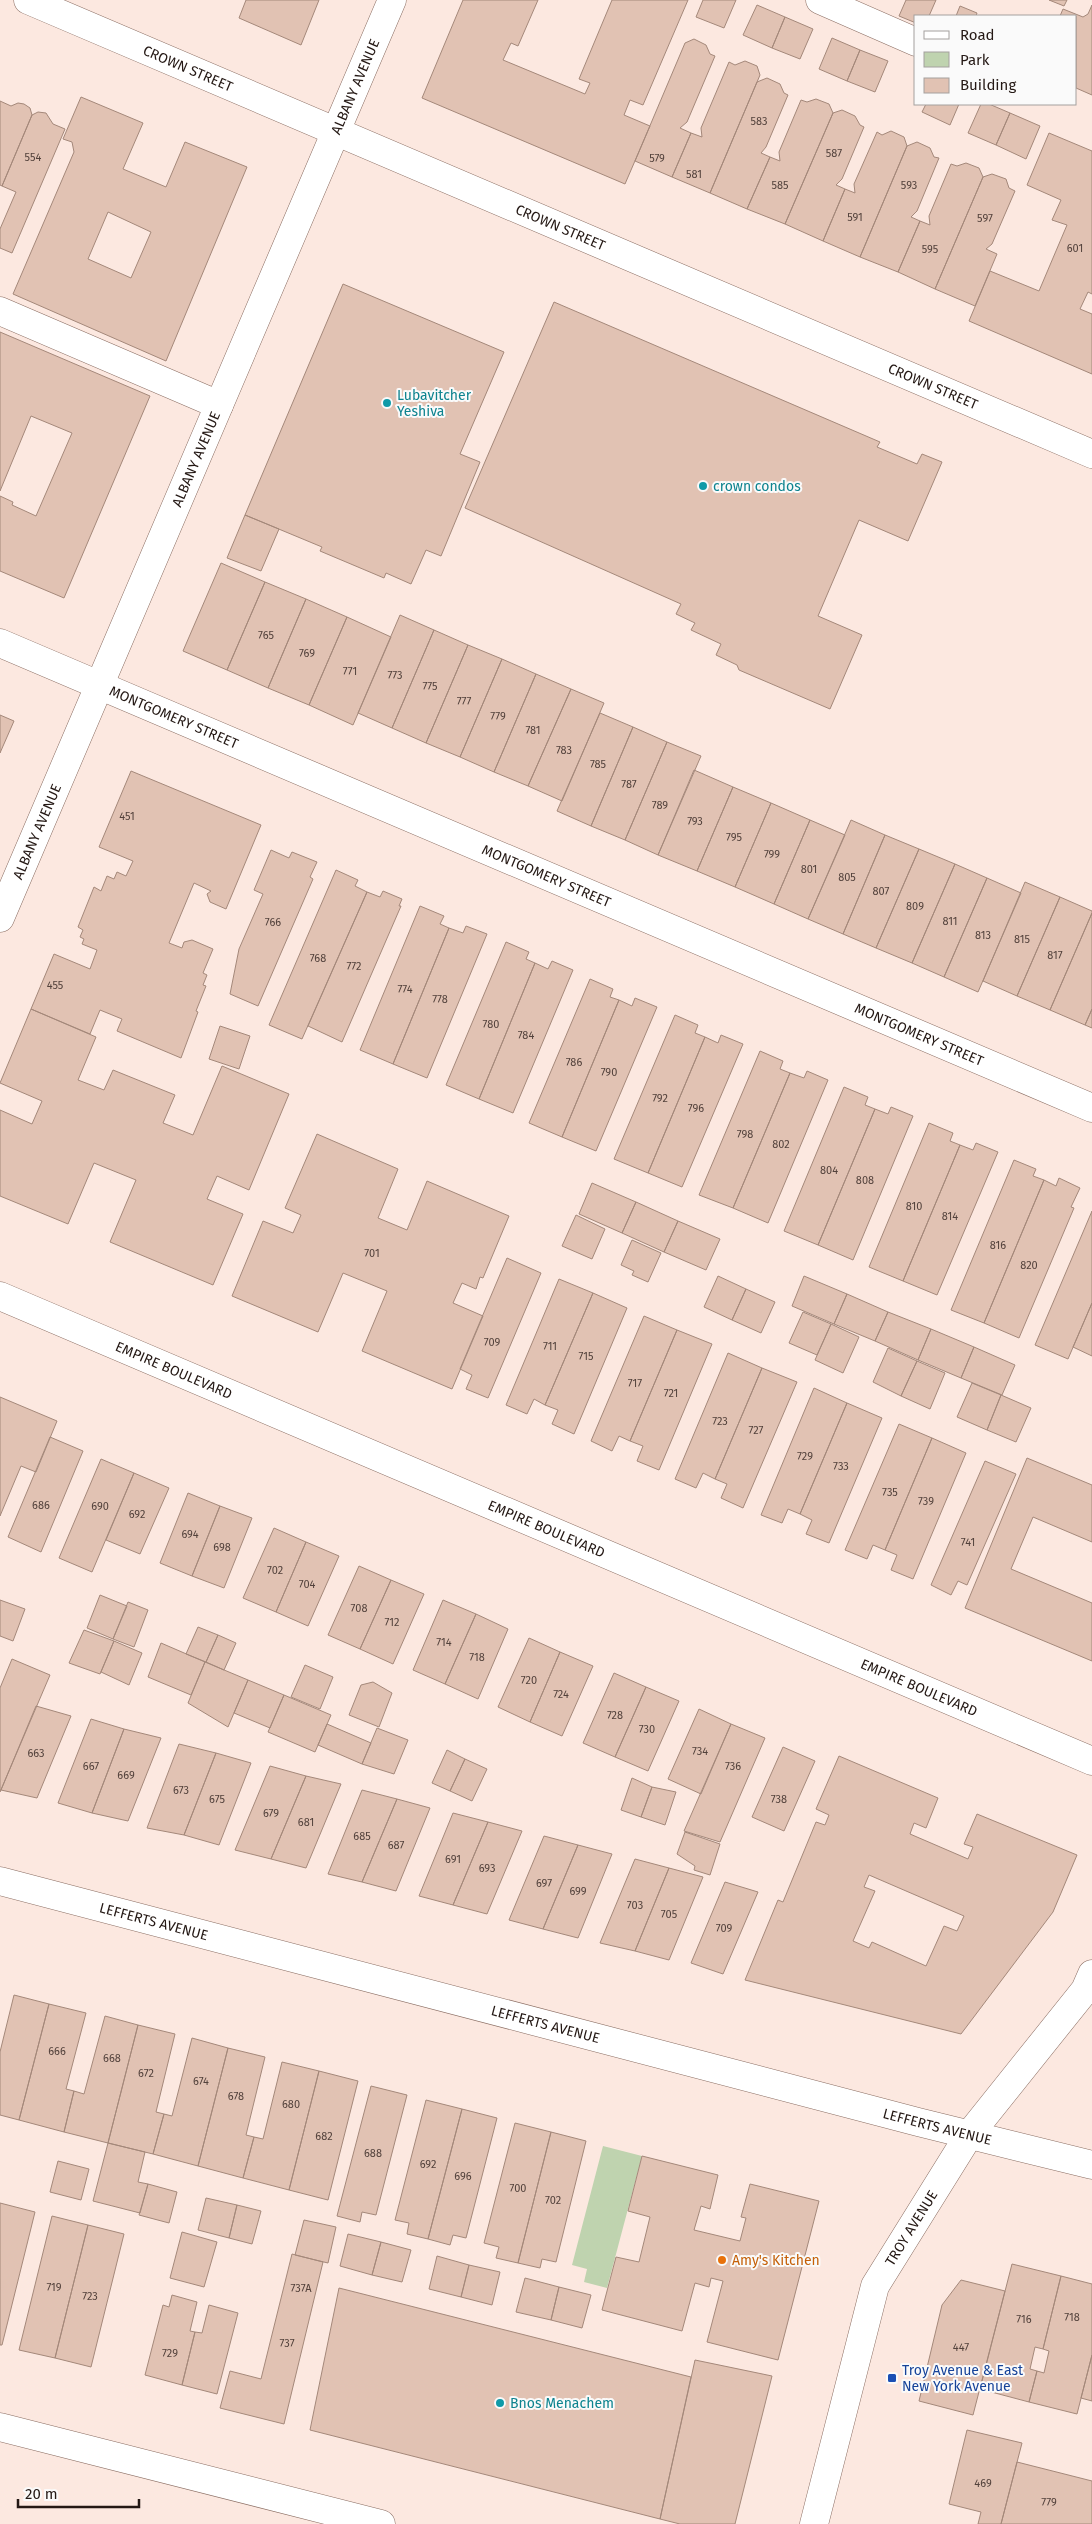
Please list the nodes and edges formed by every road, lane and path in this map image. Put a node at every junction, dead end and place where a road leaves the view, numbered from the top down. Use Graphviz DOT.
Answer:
graph roads {
  1 [pos="28,0"];
  2 [pos="392,0"];
  3 [pos="820,0"];
  4 [pos="914,41"];
  5 [pos="336,132"];
  6 [pos="0,311"];
  7 [pos="219,405"];
  8 [pos="1092,454"];
  9 [pos="0,643"];
  10 [pos="99,686"];
  11 [pos="0,918"];
  12 [pos="1092,1108"];
  13 [pos="0,1296"];
  14 [pos="1092,1761"];
  15 [pos="0,1881"];
  16 [pos="1092,1974"];
  17 [pos="969,2135"];
  18 [pos="1092,2165"];
  19 [pos="0,2426"];
  20 [pos="381,2524"];
  21 [pos="814,2524"];
  1 -- 5 [label="street, CROWN STREET"];
  2 -- 5 [label="street, ALBANY AVENUE"];
  3 -- 4 [label="street"];
  5 -- 7 [label="street, ALBANY AVENUE"];
  5 -- 8 [label="street, CROWN STREET"];
  6 -- 7 [label="street"];
  7 -- 10 [label="street, ALBANY AVENUE"];
  9 -- 10 [label="street, MONTGOMERY STREET"];
  10 -- 11 [label="street, ALBANY AVENUE"];
  10 -- 12 [label="street, MONTGOMERY STREET"];
  13 -- 14 [label="street, EMPIRE BOULEVARD"];
  15 -- 17 [label="street, LEFFERTS AVENUE"];
  16 -- 17 [label="street, TROY AVENUE"];
  17 -- 18 [label="street, LEFFERTS AVENUE"];
  17 -- 21 [label="street, TROY AVENUE"];
  19 -- 20 [label="street"];
}
